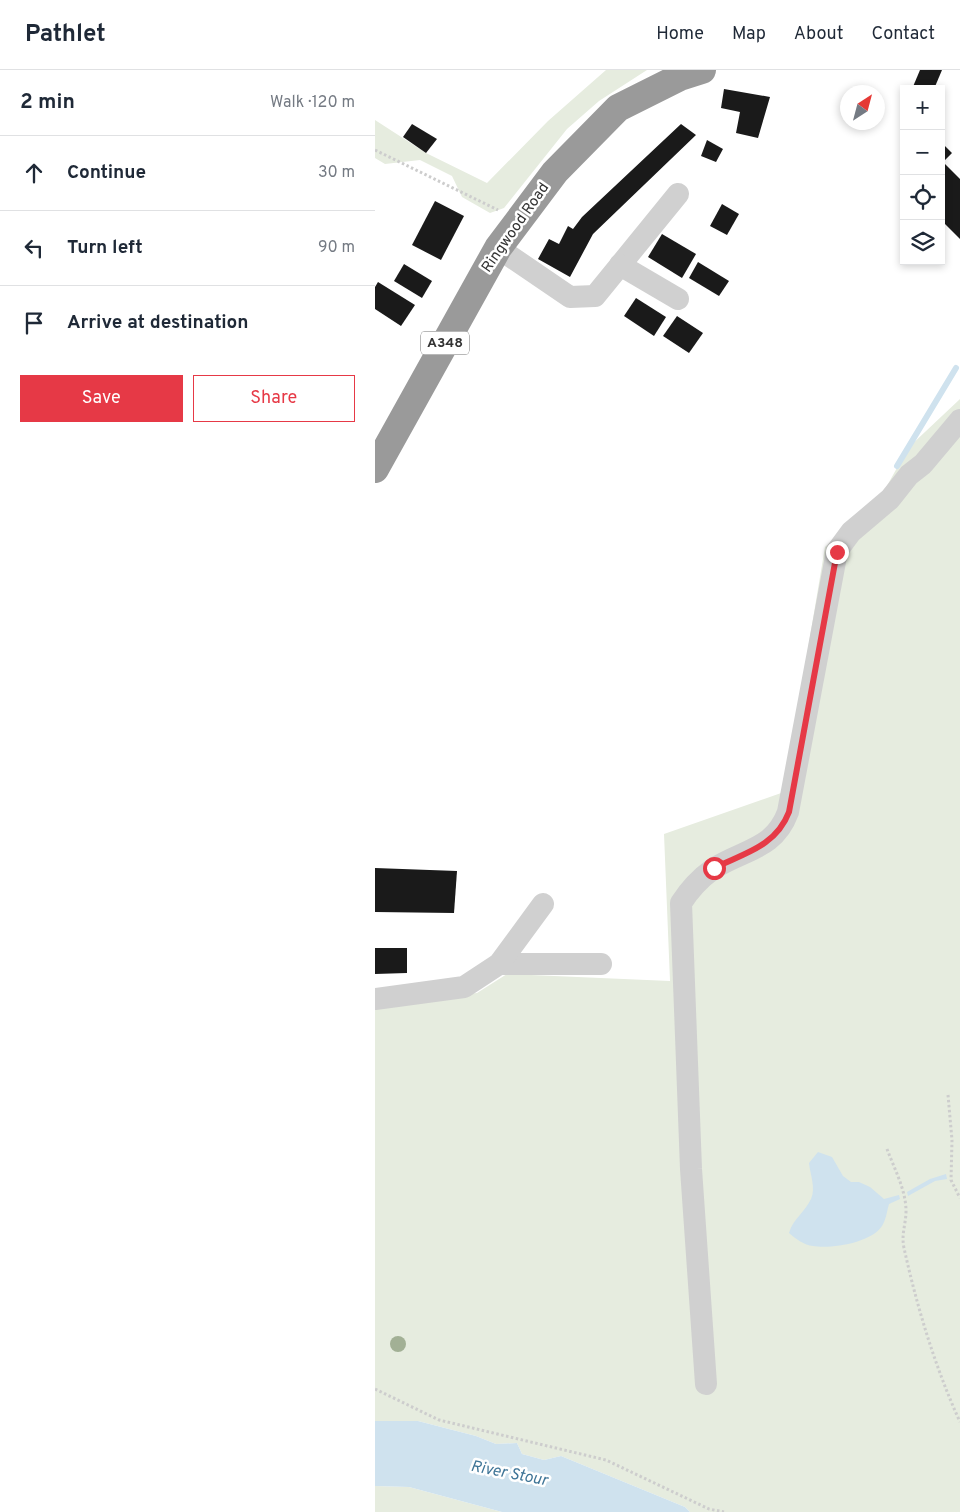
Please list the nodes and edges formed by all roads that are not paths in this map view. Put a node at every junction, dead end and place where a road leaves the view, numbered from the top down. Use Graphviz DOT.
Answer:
graph roads {
  1 [pos="687,72"];
  2 [pos="678,194"];
  3 [pos="498,248"];
  4 [pos="621,265"];
  5 [pos="678,299"];
  6 [pos="960,420"];
  7 [pos="375,469"];
  8 [pos="543,904"];
  9 [pos="499,964"];
  10 [pos="601,964"];
  11 [pos="375,999"];
  12 [pos="706,1384"];
  1 -- 3 [label="highway, Ringwood Road / A348"];
  2 -- 4 [label="street"];
  3 -- 4 [label="street"];
  3 -- 7 [label="highway, Ringwood Road / A348"];
  4 -- 5 [label="street"];
  6 -- 12 [label="street"];
  8 -- 9 [label="street"];
  9 -- 10 [label="street"];
  9 -- 11 [label="street"];
}
